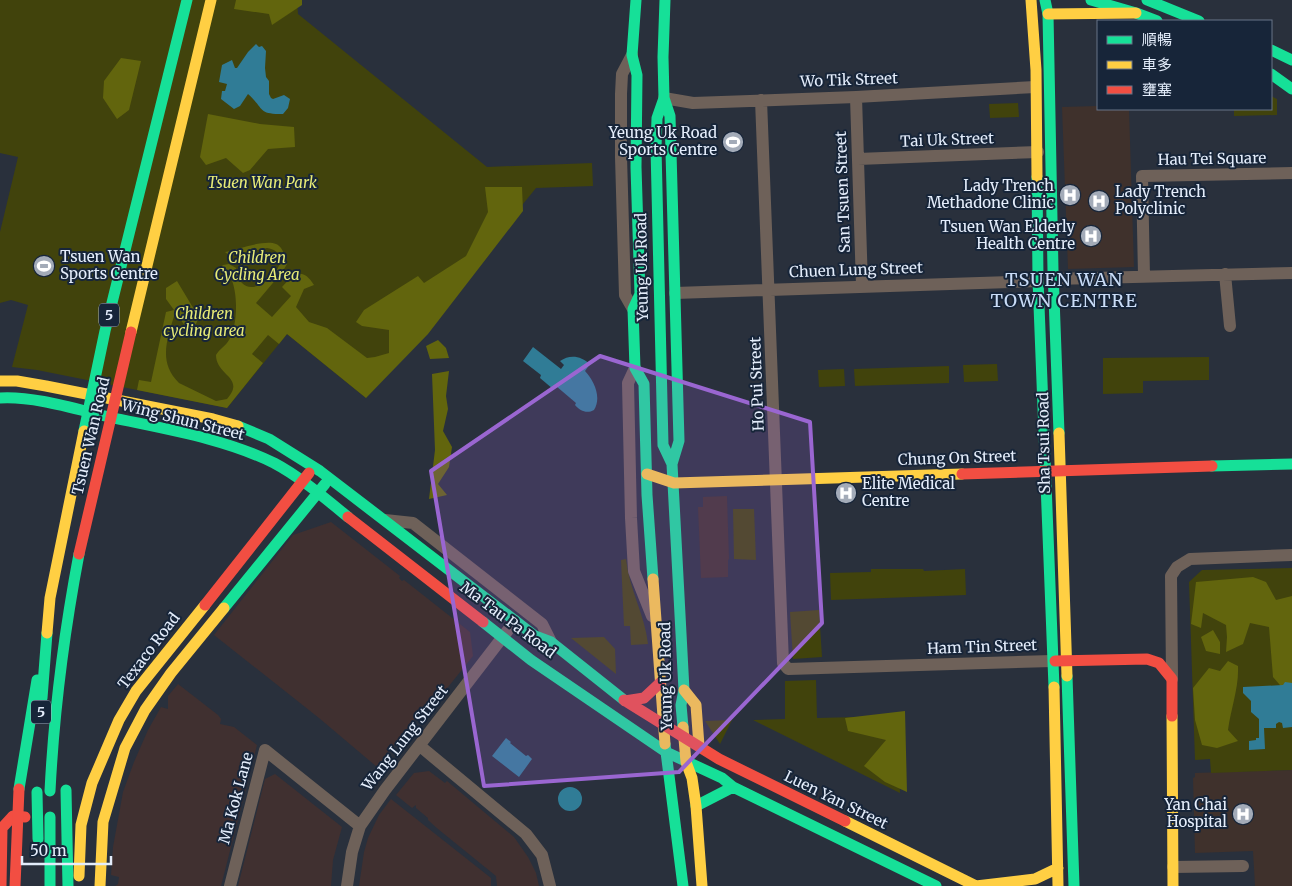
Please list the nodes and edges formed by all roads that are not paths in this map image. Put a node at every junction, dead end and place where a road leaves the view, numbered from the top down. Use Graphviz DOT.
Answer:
graph roads {
  1 [pos="187,0"];
  2 [pos="211,0"];
  3 [pos="636,0"];
  4 [pos="665,0"];
  5 [pos="1031,0"];
  6 [pos="1045,0"];
  7 [pos="1091,0"];
  8 [pos="1148,0"];
  9 [pos="1136,13"];
  10 [pos="1048,14"];
  11 [pos="1154,20"];
  12 [pos="1197,20"];
  13 [pos="1292,48"];
  14 [pos="1275,52"];
  15 [pos="632,55"];
  16 [pos="1292,60"];
  17 [pos="1272,73"];
  18 [pos="1272,74"];
  19 [pos="1292,79"];
  20 [pos="1035,87"];
  21 [pos="1292,89"];
  22 [pos="856,97"];
  23 [pos="664,98"];
  24 [pos="761,100"];
  25 [pos="1038,152"];
  26 [pos="858,159"];
  27 [pos="1292,173"];
  28 [pos="1292,273"];
  29 [pos="1225,274"];
  30 [pos="1144,276"];
  31 [pos="1054,279"];
  32 [pos="1038,282"];
  33 [pos="862,286"];
  34 [pos="769,290"];
  35 [pos="675,292"];
  36 [pos="633,308"];
  37 [pos="1230,326"];
  38 [pos="635,368"];
  39 [pos="0,381"];
  40 [pos="0,398"];
  41 [pos="630,461"];
  42 [pos="672,464"];
  43 [pos="1292,464"];
  44 [pos="314,466"];
  45 [pos="1060,470"];
  46 [pos="1045,471"];
  47 [pos="647,474"];
  48 [pos="330,478"];
  49 [pos="777,480"];
  50 [pos="302,482"];
  51 [pos="674,483"];
  52 [pos="318,493"];
  53 [pos="385,520"];
  54 [pos="1292,555"];
  55 [pos="515,621"];
  56 [pos="656,625"];
  57 [pos="47,633"];
  58 [pos="64,638"];
  59 [pos="503,638"];
  60 [pos="551,642"];
  61 [pos="1067,660"];
  62 [pos="1052,661"];
  63 [pos="785,667"];
  64 [pos="1172,679"];
  65 [pos="660,683"];
  66 [pos="684,690"];
  67 [pos="69,701"];
  68 [pos="625,701"];
  69 [pos="664,726"];
  70 [pos="636,731"];
  71 [pos="40,732"];
  72 [pos="684,738"];
  73 [pos="420,746"];
  74 [pos="699,746"];
  75 [pos="666,752"];
  76 [pos="686,762"];
  77 [pos="38,779"];
  78 [pos="66,780"];
  79 [pos="670,784"];
  80 [pos="734,787"];
  81 [pos="696,806"];
  82 [pos="82,818"];
  83 [pos="103,822"];
  84 [pos="360,826"];
  85 [pos="79,841"];
  86 [pos="2,851"];
  87 [pos="38,851"];
  88 [pos="1243,866"];
  89 [pos="1174,867"];
  90 [pos="1058,868"];
  91 [pos="1,886"];
  92 [pos="15,886"];
  93 [pos="50,886"];
  94 [pos="68,886"];
  95 [pos="80,886"];
  96 [pos="100,886"];
  97 [pos="230,886"];
  98 [pos="347,886"];
  99 [pos="550,886"];
  100 [pos="682,886"];
  101 [pos="702,886"];
  102 [pos="936,886"];
  103 [pos="976,886"];
  104 [pos="1058,886"];
  105 [pos="1074,886"];
  106 [pos="1173,886"];
  1 -- 57 [label="main road, Tsuen Wan Road / 5, bridge"];
  2 -- 58 [label="main road, Tsuen Wan Road / 5, bridge"];
  3 -- 15 [label="main road, Yeung Uk Road"];
  4 -- 23 [label="main road, Yeung Uk Road"];
  5 -- 20 [label="main road, Sha Tsui Road"];
  6 -- 10 [label="main road, Sha Tsui Road"];
  7 -- 9 [label="main road"];
  8 -- 12 [label="main road"];
  9 -- 10 [label="main road"];
  9 -- 11 [label="main road"];
  10 -- 31 [label="main road, Sha Tsui Road"];
  13 -- 14 [label="street"];
  14 -- 16 [label="main road"];
  15 -- 36 [label="street, Yeung Uk Road"];
  17 -- 19 [label="main road"];
  18 -- 21 [label="main road"];
  20 -- 22 [label="street, Wo Tik Street"];
  20 -- 25 [label="main road, Sha Tsui Road"];
  22 -- 24 [label="street, Wo Tik Street"];
  22 -- 26 [label="street, San Tsuen Street"];
  23 -- 24 [label="street, Wo Tik Street"];
  23 -- 35 [label="main road, Yeung Uk Road"];
  23 -- 42 [label="main road, Yeung Uk Road"];
  24 -- 34 [label="street, Ho Pui Street"];
  25 -- 26 [label="street, Tai Uk Street"];
  25 -- 32 [label="main road, Sha Tsui Road"];
  26 -- 33 [label="street, San Tsuen Street"];
  27 -- 30 [label="street, Hau Tei Square"];
  28 -- 29 [label="street"];
  29 -- 30 [label="street"];
  29 -- 37 [label="street"];
  30 -- 31 [label="street"];
  31 -- 45 [label="main road, Sha Tsui Road"];
  32 -- 33 [label="street, Chuen Lung Street"];
  32 -- 46 [label="main road, Sha Tsui Road"];
  33 -- 34 [label="street, Chuen Lung Street"];
  34 -- 35 [label="street, Chuen Lung Street"];
  34 -- 49 [label="street, Ho Pui Street"];
  35 -- 42 [label="main road, Yeung Uk Road"];
  36 -- 38 [label="main road, Yeung Uk Road"];
  38 -- 41 [label="street, Yeung Uk Road"];
  38 -- 47 [label="main road, Yeung Uk Road"];
  39 -- 44 [label="main road, Wing Shun Street"];
  40 -- 50 [label="main road, Wing Shun Street"];
  41 -- 47 [label="street, Chung On Street"];
  41 -- 56 [label="street, Yeung Uk Road"];
  42 -- 51 [label="main road, Yeung Uk Road"];
  43 -- 45 [label="main road, Chung On Street"];
  44 -- 48 [label="main road, Ma Tau Pa Road"];
  44 -- 50 [label="main road, Texaco Road"];
  45 -- 46 [label="main road, Chung On Street"];
  45 -- 61 [label="main road, Sha Tsui Road"];
  46 -- 49 [label="main road, Chung On Street"];
  46 -- 62 [label="main road, Sha Tsui Road"];
  47 -- 51 [label="main road, Chung On Street"];
  47 -- 56 [label="main road, Yeung Uk Road"];
  48 -- 52 [label="main road, Texaco Road"];
  48 -- 53 [label="main road, Ma Tau Pa Road"];
  49 -- 51 [label="main road, Chung On Street"];
  49 -- 63 [label="street, Ho Pui Street"];
  50 -- 52 [label="main road, Wing Shun Street"];
  50 -- 82 [label="main road, Texaco Road"];
  51 -- 66 [label="main road, Yeung Uk Road"];
  52 -- 59 [label="main road, Ma Tau Pa Road"];
  52 -- 83 [label="main road, Texaco Road"];
  53 -- 55 [label="main road, Ma Tau Pa Road"];
  53 -- 60 [label="street, Ma Tau Pa Road"];
  54 -- 64 [label="street"];
  55 -- 59 [label="street, Wang Lung Street"];
  55 -- 60 [label="main road, Ma Tau Pa Road"];
  56 -- 65 [label="main road, Yeung Uk Road"];
  57 -- 71 [label="main road, Tsuen Wan Road / 5"];
  57 -- 92 [label="main road, bridge"];
  58 -- 67 [label="main road"];
  58 -- 93 [label="main road, Tsuen Wan Road / 5, bridge"];
  59 -- 70 [label="main road, Ma Tau Pa Road"];
  59 -- 73 [label="street, Wang Lung Street"];
  60 -- 68 [label="main road, Ma Tau Pa Road"];
  61 -- 62 [label="main road, Ham Tin Street"];
  61 -- 64 [label="main road, Ham Tin Street"];
  61 -- 105 [label="main road, Sha Tsui Road"];
  62 -- 63 [label="street, Ham Tin Street"];
  62 -- 90 [label="main road, Sha Tsui Road"];
  64 -- 89 [label="main road"];
  65 -- 68 [label="main road"];
  65 -- 69 [label="main road, Yeung Uk Road"];
  66 -- 72 [label="main road, Yeung Uk Road"];
  66 -- 74 [label="main road"];
  68 -- 69 [label="main road, Ma Tau Pa Road"];
  69 -- 72 [label="main road, Ma Tau Pa Road"];
  69 -- 75 [label="main road, Yeung Uk Road"];
  70 -- 75 [label="main road, Ma Tau Pa Road"];
  70 -- 79 [label="main road"];
  72 -- 74 [label="main road, Luen Yan Street"];
  72 -- 76 [label="main road, Yeung Uk Road"];
  73 -- 84 [label="street, Wang Lung Street"];
  73 -- 99 [label="street"];
  74 -- 103 [label="main road, Luen Yan Street"];
  75 -- 76 [label="main road, Ma Tau Pa Road"];
  75 -- 79 [label="main road, Yeung Uk Road"];
  76 -- 80 [label="main road"];
  76 -- 81 [label="main road, Yeung Uk Road"];
  77 -- 87 [label="main road, bridge"];
  78 -- 94 [label="main road, bridge"];
  79 -- 100 [label="main road, Yeung Uk Road"];
  80 -- 81 [label="main road"];
  80 -- 102 [label="main road"];
  81 -- 101 [label="main road, Yeung Uk Road"];
  82 -- 83 [label="main road"];
  82 -- 85 [label="main road, Texaco Road"];
  82 -- 86 [label="main road"];
  83 -- 96 [label="main road, Texaco Road"];
  84 -- 97 [label="street, Ma Kok Lane"];
  84 -- 98 [label="street, Wang Lung Street"];
  85 -- 86 [label="main road"];
  85 -- 95 [label="main road, Texaco Road"];
  86 -- 91 [label="main road"];
  88 -- 89 [label="street"];
  89 -- 106 [label="main road"];
  90 -- 103 [label="main road"];
  90 -- 104 [label="main road, Sha Tsui Road"];
}
